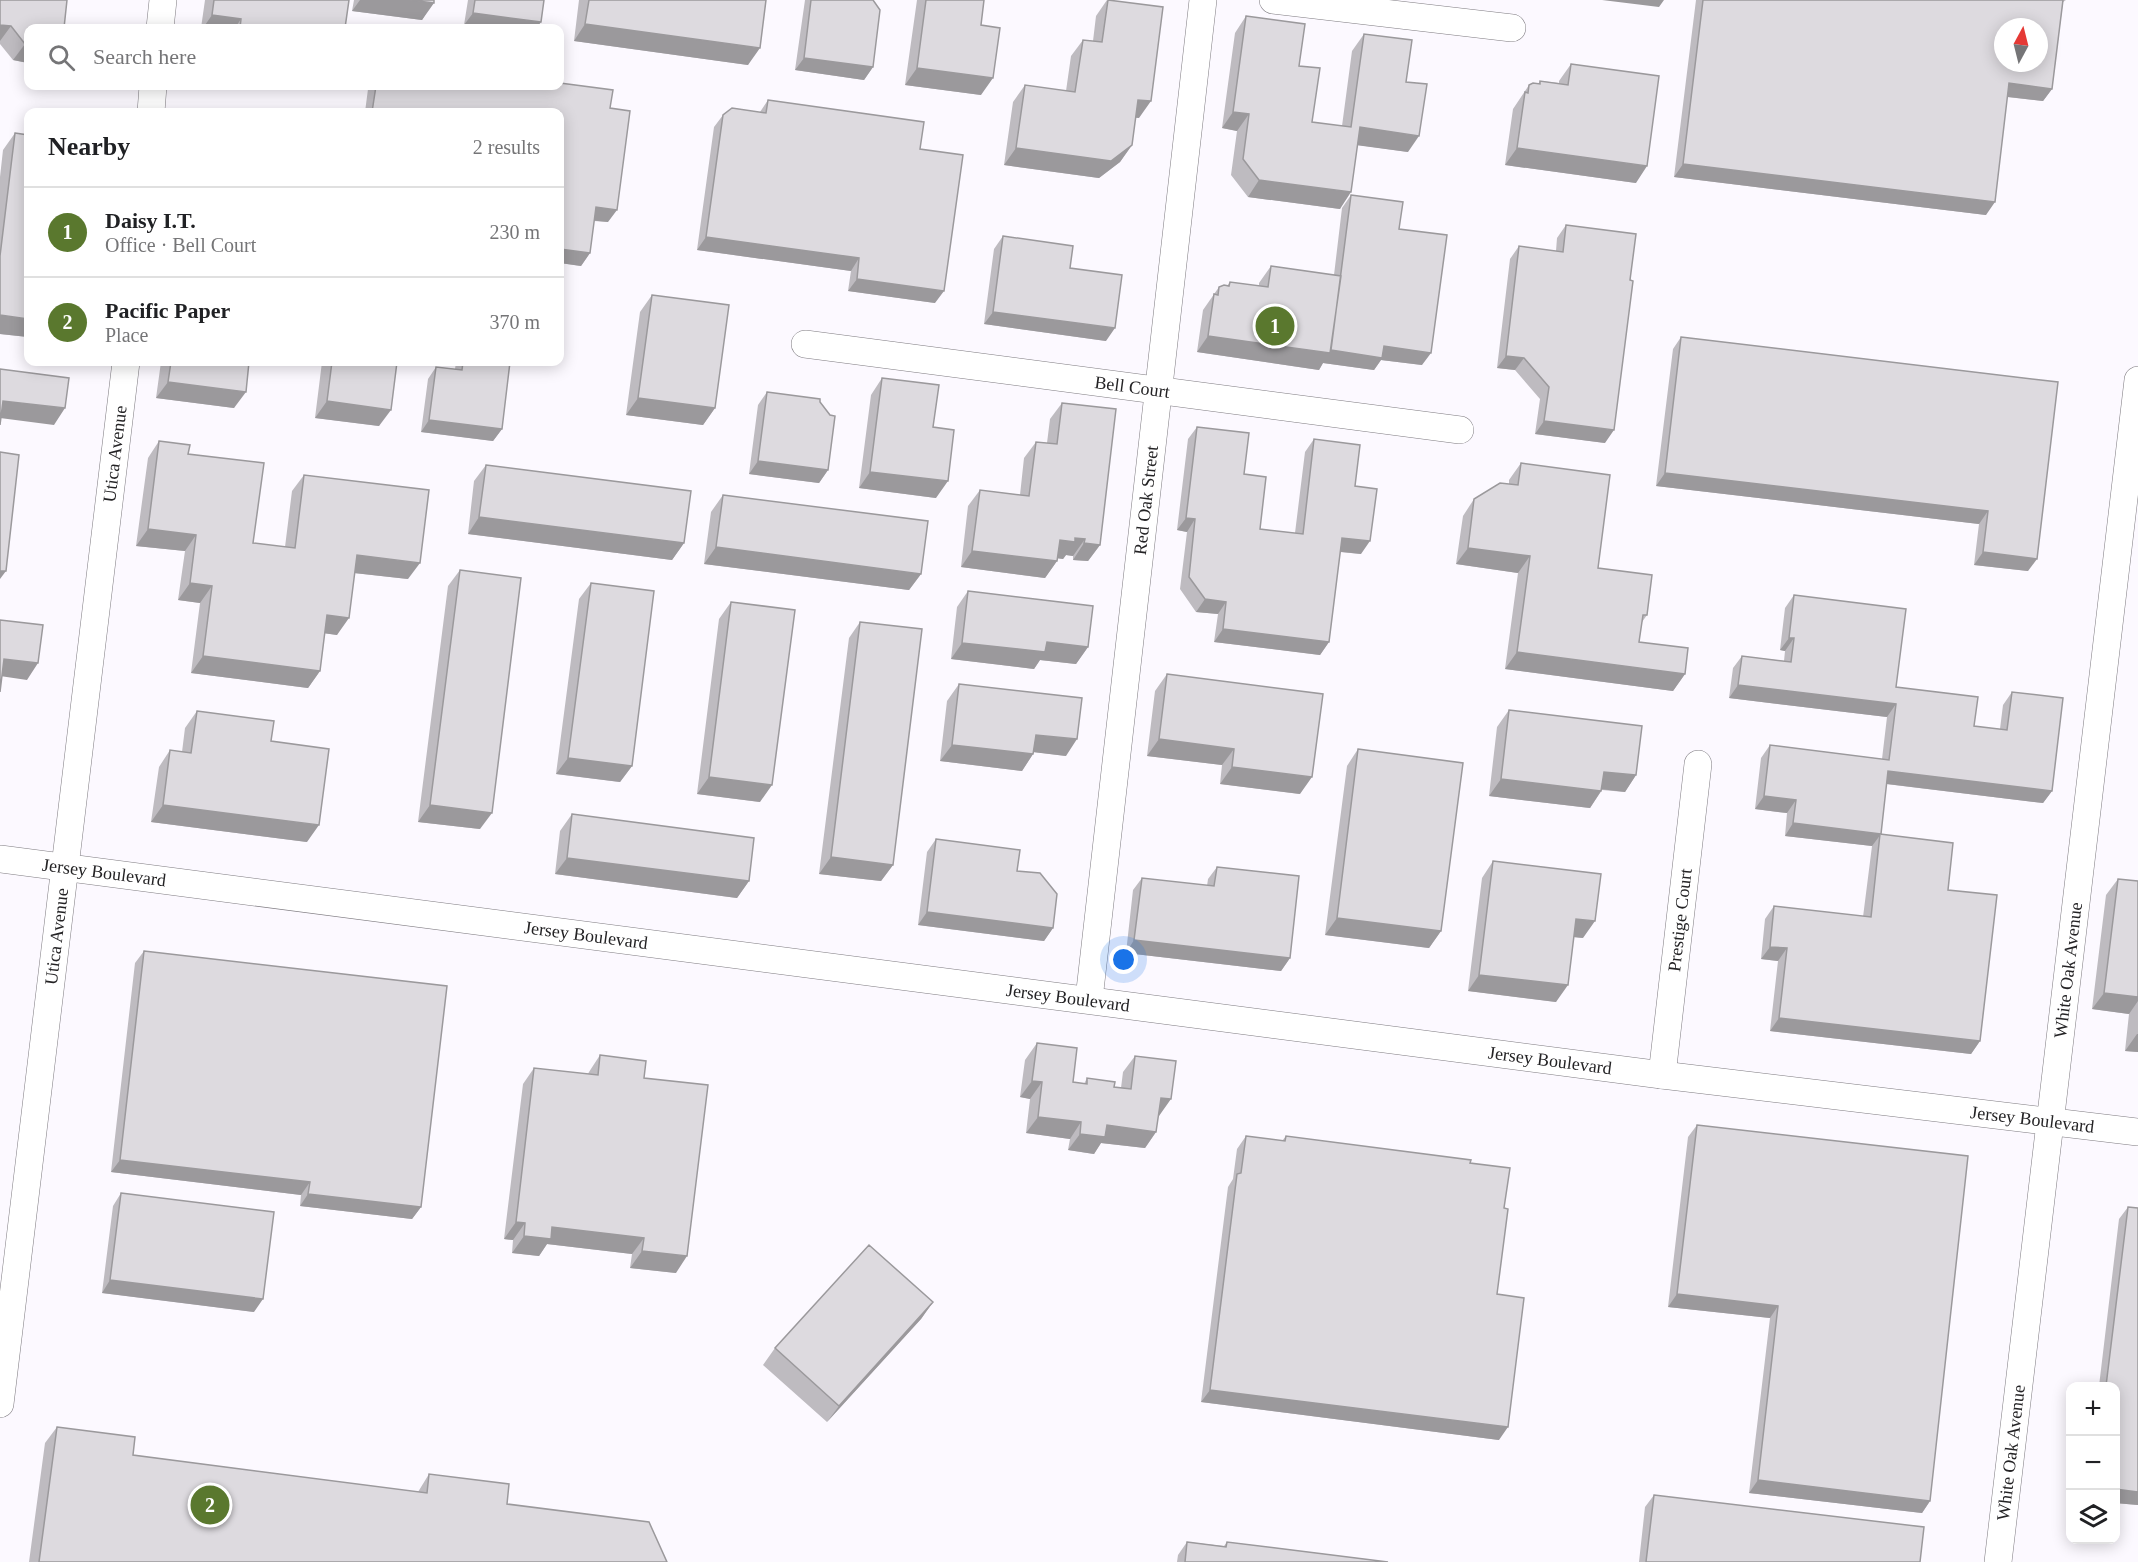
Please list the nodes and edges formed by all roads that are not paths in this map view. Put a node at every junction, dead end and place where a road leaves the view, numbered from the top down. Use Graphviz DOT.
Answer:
graph roads {
  1 [pos="163,0"];
  2 [pos="1203,0"];
  3 [pos="1273,0"];
  4 [pos="160,24"];
  5 [pos="1512,28"];
  6 [pos="153,90"];
  7 [pos="151,108"];
  8 [pos="805,344"];
  9 [pos="126,366"];
  10 [pos="2138,380"];
  11 [pos="1158,390"];
  12 [pos="1460,430"];
  13 [pos="1698,764"];
  14 [pos="0,859"];
  15 [pos="65,867"];
  16 [pos="1089,999"];
  17 [pos="1662,1075"];
  18 [pos="2050,1121"];
  19 [pos="2138,1132"];
  20 [pos="0,1404"];
  21 [pos="1998,1562"];
  1 -- 4 [label="street"];
  2 -- 11 [label="street, Red Oak Street"];
  3 -- 5 [label="street"];
  6 -- 7 [label="street"];
  8 -- 11 [label="street, Bell Court"];
  9 -- 15 [label="street, Utica Avenue"];
  10 -- 18 [label="street, White Oak Avenue"];
  11 -- 12 [label="street, Bell Court"];
  11 -- 16 [label="street, Red Oak Street"];
  13 -- 17 [label="street, Prestige Court"];
  14 -- 15 [label="street, Jersey Boulevard"];
  15 -- 16 [label="street, Jersey Boulevard"];
  15 -- 20 [label="street, Utica Avenue"];
  16 -- 17 [label="street, Jersey Boulevard"];
  17 -- 18 [label="street, Jersey Boulevard"];
  18 -- 19 [label="street, Jersey Boulevard"];
  18 -- 21 [label="street, White Oak Avenue"];
}
